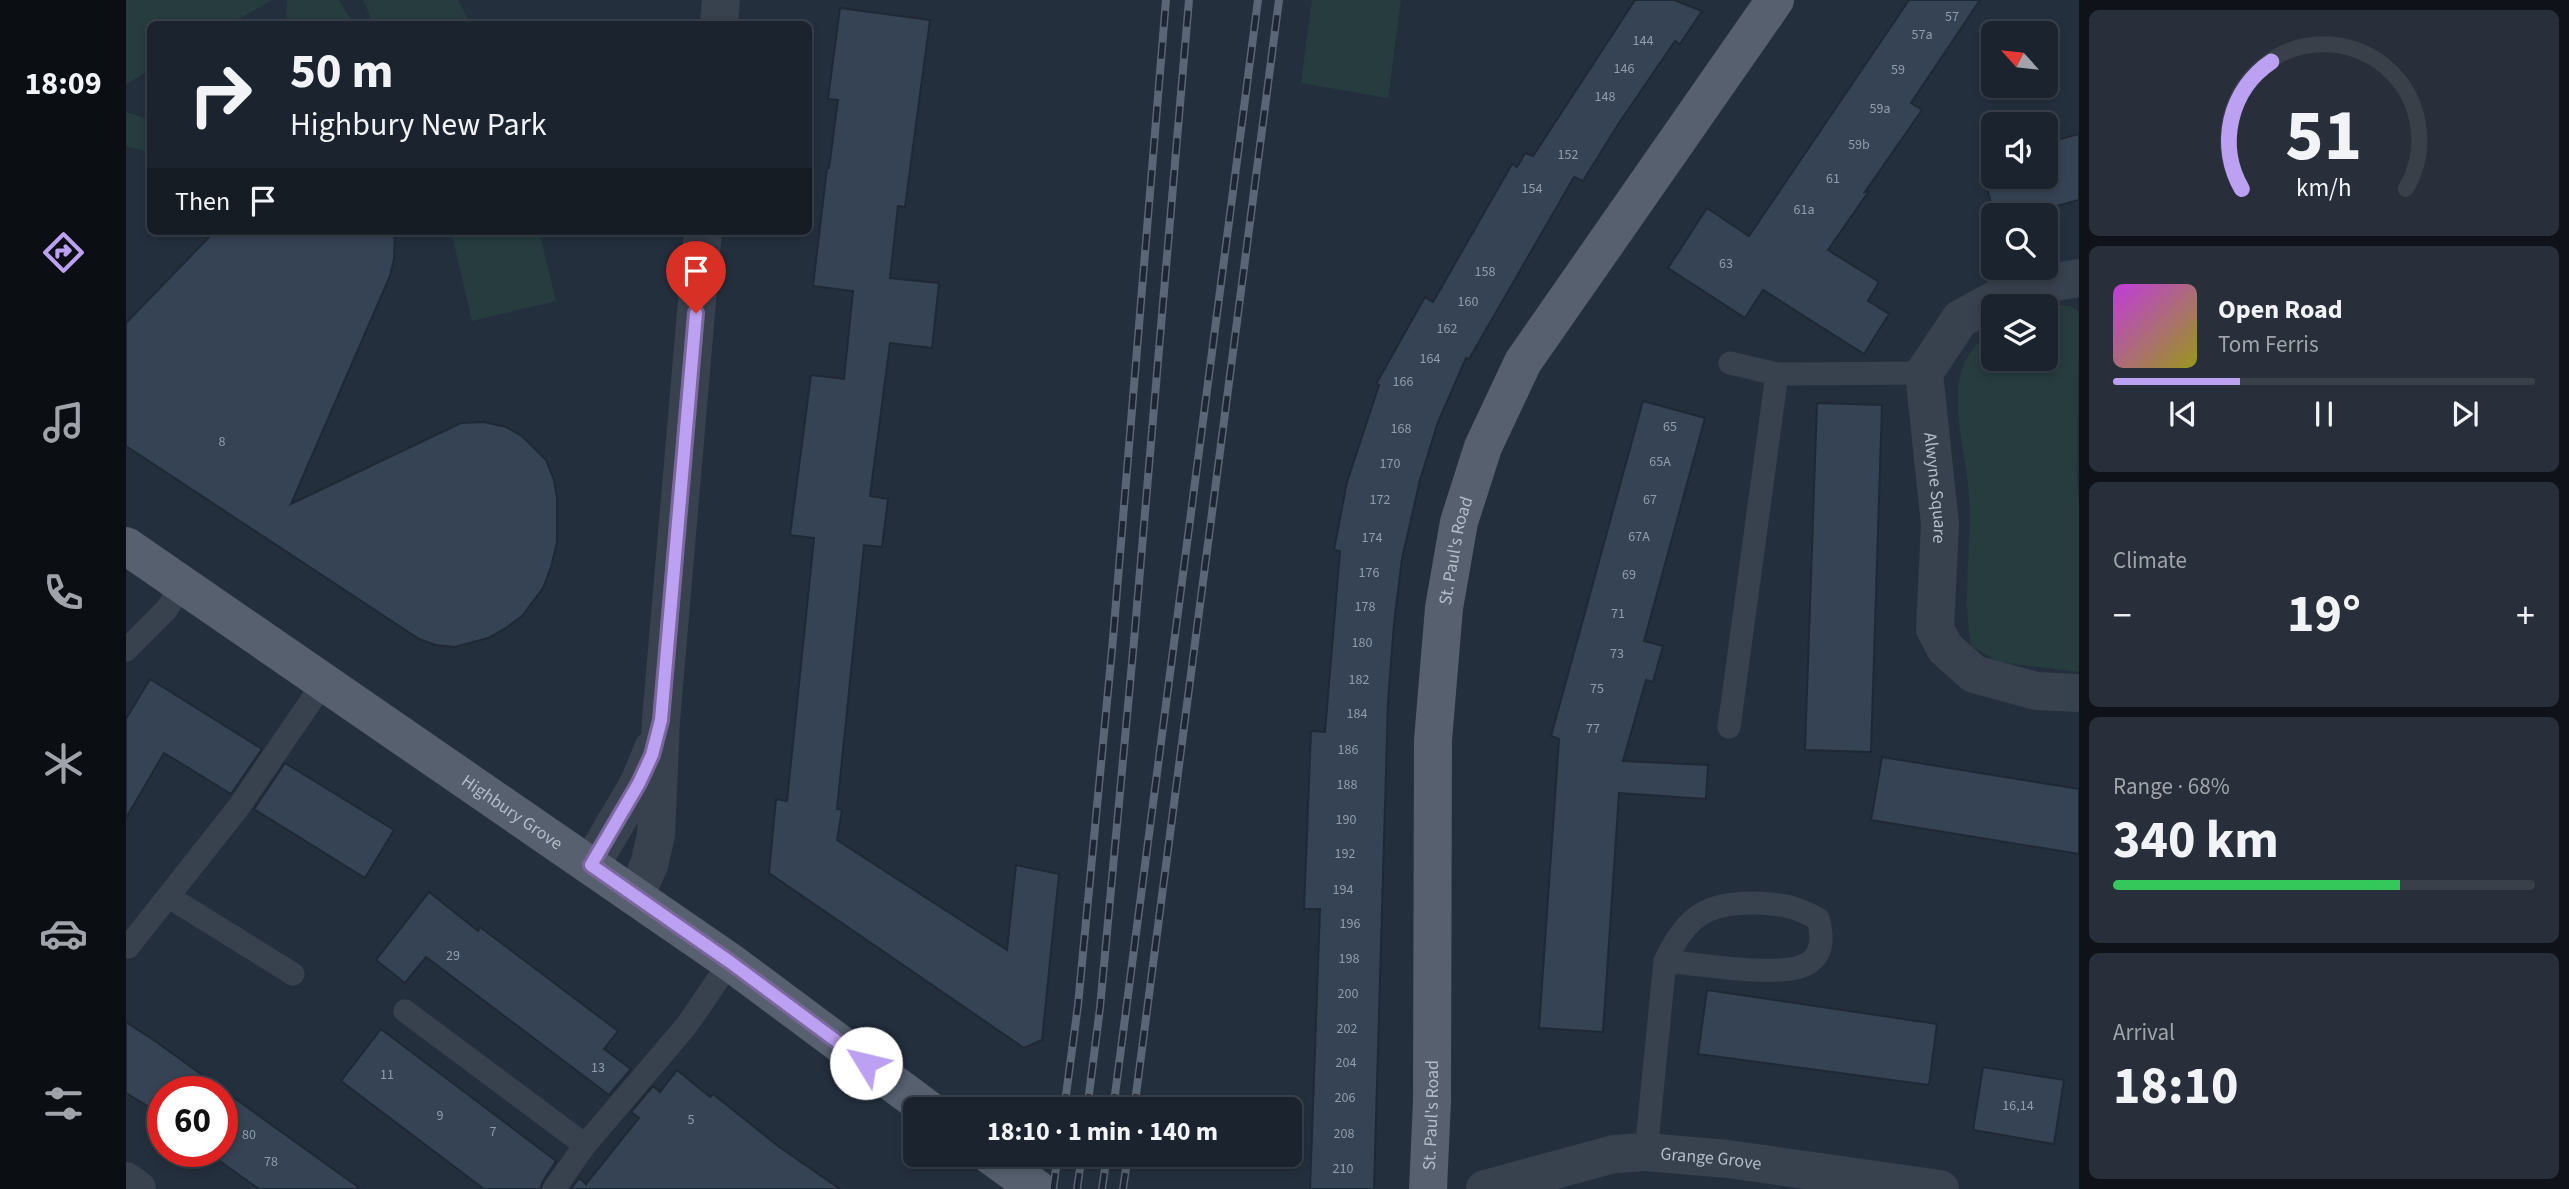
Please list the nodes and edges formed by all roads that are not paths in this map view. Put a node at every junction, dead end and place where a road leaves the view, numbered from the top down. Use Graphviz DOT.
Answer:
graph roads {
  1 [pos="721,0"];
  2 [pos="1774,0"];
  3 [pos="719,21"];
  4 [pos="704,235"];
  5 [pos="2079,278"];
  6 [pos="1730,363"];
  7 [pos="1924,373"];
  8 [pos="1777,374"];
  9 [pos="126,546"];
  10 [pos="183,584"];
  11 [pos="126,649"];
  12 [pos="324,682"];
  13 [pos="2079,693"];
  14 [pos="661,720"];
  15 [pos="1729,727"];
  16 [pos="591,865"];
  17 [pos="635,896"];
  18 [pos="169,897"];
  19 [pos="128,947"];
  20 [pos="1665,961"];
  21 [pos="730,962"];
  22 [pos="293,974"];
  23 [pos="405,1011"];
  24 [pos="912,1097"];
  25 [pos="585,1146"];
  26 [pos="1646,1152"];
  27 [pos="1006,1167"];
  28 [pos="126,1181"];
  29 [pos="1034,1187"];
  30 [pos="137,1189"];
  31 [pos="554,1189"];
  32 [pos="1428,1189"];
  33 [pos="1485,1189"];
  34 [pos="1940,1189"];
  1 -- 3 [label="street"];
  2 -- 32 [label="main road, St. Paul's Road"];
  4 -- 14 [label="street"];
  5 -- 7 [label="street"];
  6 -- 8 [label="lane"];
  7 -- 8 [label="lane"];
  7 -- 13 [label="street, Alwyne Square"];
  8 -- 15 [label="lane"];
  9 -- 10 [label="main road, Highbury Grove"];
  10 -- 11 [label="lane"];
  10 -- 12 [label="main road, Highbury Grove"];
  12 -- 16 [label="main road, Highbury Grove"];
  12 -- 18 [label="lane"];
  14 -- 16 [label="street"];
  14 -- 17 [label="street"];
  16 -- 17 [label="main road, Highbury Grove"];
  17 -- 21 [label="main road, Highbury Grove"];
  18 -- 19 [label="lane"];
  18 -- 22 [label="lane"];
  20 -- 20 [label="lane"];
  20 -- 26 [label="lane"];
  21 -- 24 [label="main road, Highbury Grove"];
  21 -- 25 [label="lane"];
  23 -- 25 [label="lane"];
  25 -- 31 [label="lane"];
  26 -- 33 [label="street, Grange Grove"];
  26 -- 34 [label="street, Grange Grove"];
  27 -- 29 [label="main road"];
  28 -- 30 [label="street"];
}
